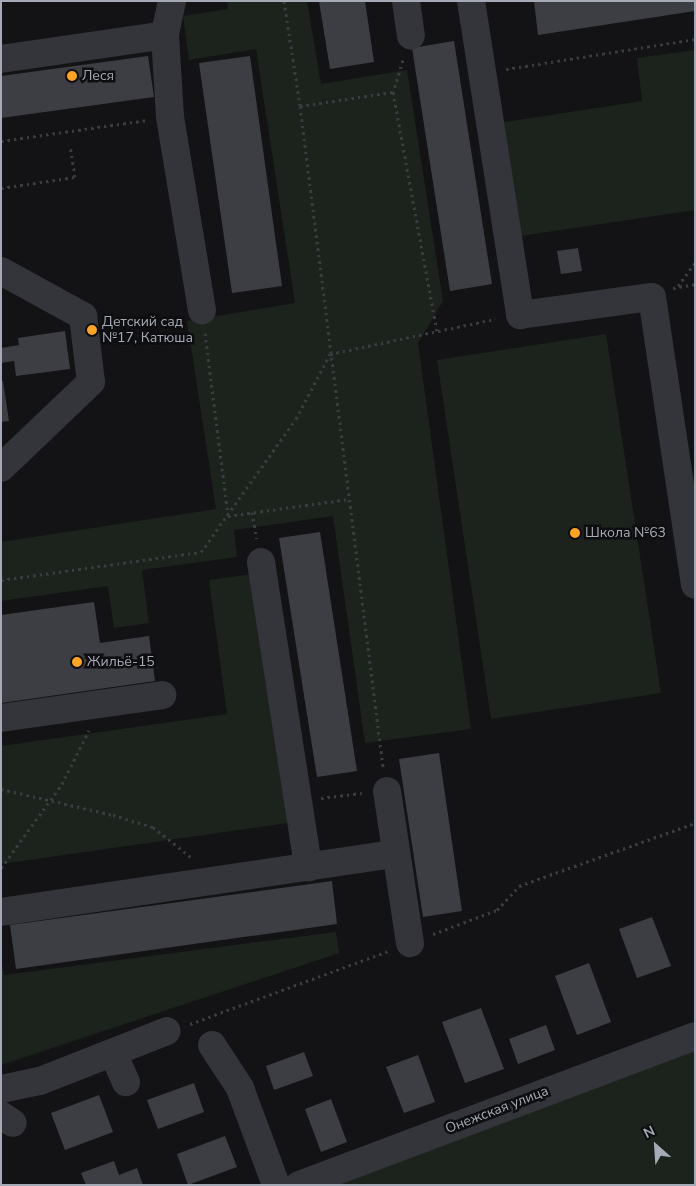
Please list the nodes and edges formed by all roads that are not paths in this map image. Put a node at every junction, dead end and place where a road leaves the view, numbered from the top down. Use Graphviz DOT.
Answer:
graph roads {
  1 [pos="172,1"];
  2 [pos="406,1"];
  3 [pos="471,1"];
  4 [pos="165,35"];
  5 [pos="411,36"];
  6 [pos="1,59"];
  7 [pos="1,270"];
  8 [pos="202,310"];
  9 [pos="1,468"];
  10 [pos="689,506"];
  11 [pos="261,562"];
  12 [pos="695,585"];
  13 [pos="162,695"];
  14 [pos="1,718"];
  15 [pos="387,791"];
  16 [pos="396,854"];
  17 [pos="308,866"];
  18 [pos="1,912"];
  19 [pos="410,943"];
  20 [pos="167,1032"];
  21 [pos="695,1036"];
  22 [pos="212,1045"];
  23 [pos="113,1053"];
  24 [pos="126,1082"];
  25 [pos="1,1089"];
  26 [pos="276,1185"];
  27 [pos="299,1185"];
  1 -- 4 [label="street"];
  2 -- 5 [label="street"];
  3 -- 10 [label="street"];
  4 -- 6 [label="street"];
  4 -- 8 [label="street"];
  7 -- 9 [label="street"];
  10 -- 12 [label="street"];
  11 -- 17 [label="street"];
  13 -- 14 [label="street"];
  15 -- 16 [label="street"];
  16 -- 17 [label="street"];
  16 -- 19 [label="street"];
  17 -- 18 [label="street"];
  20 -- 23 [label="street"];
  21 -- 27 [label="street, Онежская улица"];
  22 -- 26 [label="street"];
  23 -- 24 [label="street"];
  23 -- 25 [label="street"];
}
